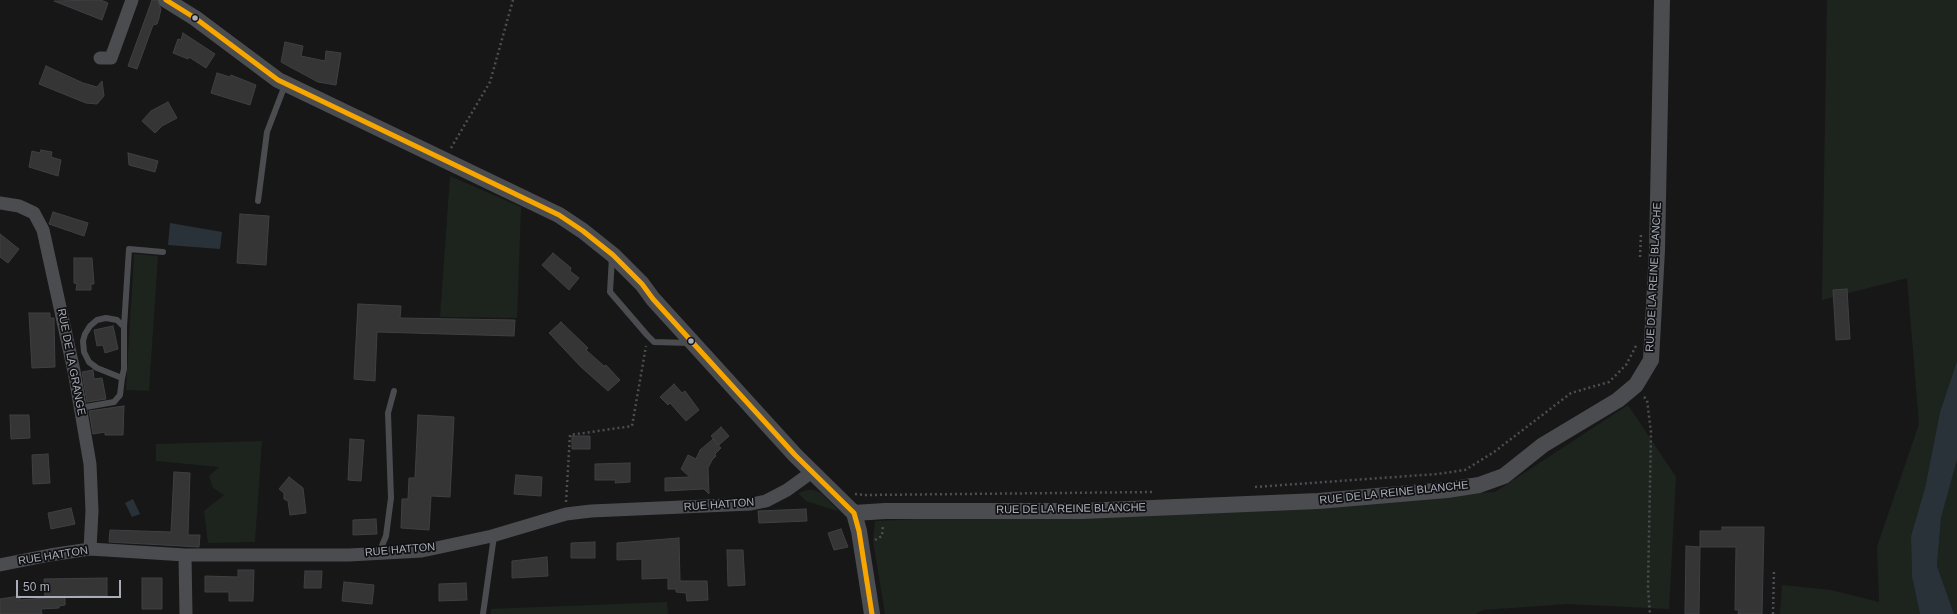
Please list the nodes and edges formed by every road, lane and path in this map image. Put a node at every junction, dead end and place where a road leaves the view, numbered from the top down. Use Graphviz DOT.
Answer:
graph roads {
  1 [pos="132,0"];
  2 [pos="166,0"];
  3 [pos="514,0"];
  4 [pos="1662,0"];
  5 [pos="100,58"];
  6 [pos="286,84"];
  7 [pos="446,160"];
  8 [pos="258,201"];
  9 [pos="0,203"];
  10 [pos="1641,230"];
  11 [pos="163,252"];
  12 [pos="612,255"];
  13 [pos="1640,262"];
  14 [pos="124,327"];
  15 [pos="647,335"];
  16 [pos="1638,342"];
  17 [pos="693,343"];
  18 [pos="122,378"];
  19 [pos="1636,385"];
  20 [pos="394,392"];
  21 [pos="80,408"];
  22 [pos="812,472"];
  23 [pos="1249,488"];
  24 [pos="850,491"];
  25 [pos="1155,492"];
  26 [pos="854,513"];
  27 [pos="566,514"];
  28 [pos="494,536"];
  29 [pos="90,549"];
  30 [pos="379,553"];
  31 [pos="186,555"];
  32 [pos="0,565"];
  33 [pos="1774,569"];
  34 [pos="186,614"];
  35 [pos="483,614"];
  36 [pos="872,614"];
  37 [pos="1650,614"];
  38 [pos="1773,614"];
  1 -- 5 [label="street"];
  2 -- 6 [label="street"];
  3 -- 7 [label="path"];
  4 -- 19 [label="street, RUE DE LA REINE BLANCHE"];
  6 -- 7 [label="street"];
  6 -- 8 [label="lane"];
  7 -- 12 [label="street"];
  9 -- 21 [label="street, RUE DE LA GRANGE"];
  10 -- 13 [label="path"];
  11 -- 14 [label="lane"];
  12 -- 15 [label="lane"];
  12 -- 17 [label="street"];
  14 -- 18 [label="lane"];
  14 -- 18 [label="lane"];
  15 -- 17 [label="lane"];
  15 -- 27 [label="path"];
  16 -- 23 [label="path"];
  17 -- 22 [label="street"];
  18 -- 21 [label="lane"];
  19 -- 26 [label="street, RUE DE LA REINE BLANCHE"];
  19 -- 37 [label="path"];
  20 -- 30 [label="lane"];
  21 -- 29 [label="street, RUE DE LA GRANGE"];
  22 -- 26 [label="street"];
  22 -- 27 [label="street, RUE HATTON"];
  24 -- 25 [label="path"];
  26 -- 36 [label="street"];
  27 -- 28 [label="street, RUE HATTON"];
  28 -- 30 [label="street, RUE HATTON"];
  28 -- 35 [label="lane"];
  29 -- 31 [label="street, RUE HATTON"];
  29 -- 32 [label="street, RUE HATTON"];
  30 -- 31 [label="street, RUE HATTON"];
  31 -- 34 [label="street"];
  33 -- 38 [label="path"];
}
